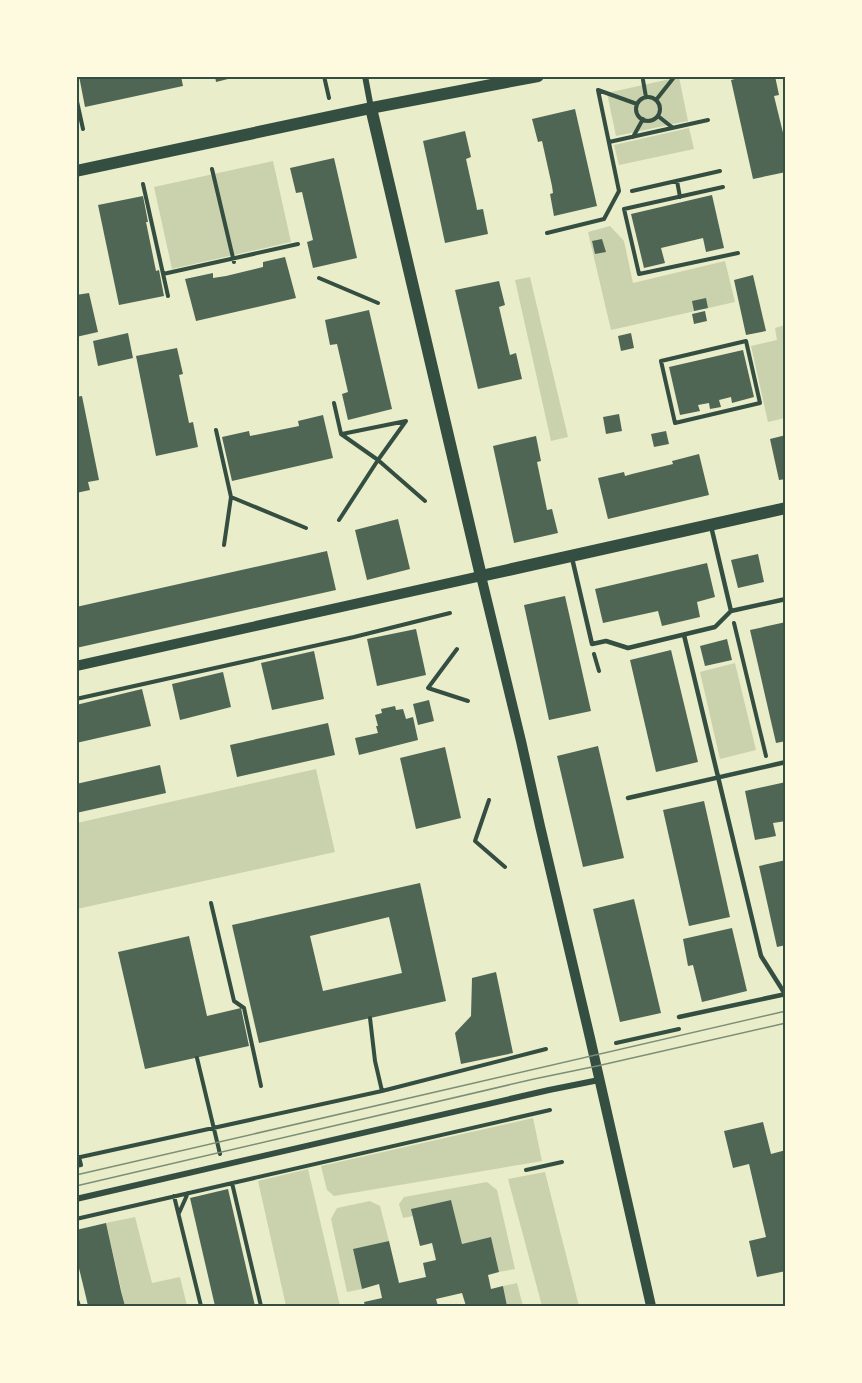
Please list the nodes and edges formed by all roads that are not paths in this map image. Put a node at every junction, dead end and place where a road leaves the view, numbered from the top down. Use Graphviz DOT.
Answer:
graph roads {
  1 [pos="364,76"];
  2 [pos="538,76"];
  3 [pos="371,108"];
  4 [pos="76,171"];
  5 [pos="786,508"];
  6 [pos="710,525"];
  7 [pos="572,555"];
  8 [pos="481,576"];
  9 [pos="786,599"];
  10 [pos="731,611"];
  11 [pos="684,635"];
  12 [pos="76,666"];
  13 [pos="786,762"];
  14 [pos="718,777"];
  15 [pos="628,798"];
  16 [pos="785,994"];
  17 [pos="679,1017"];
  18 [pos="599,1080"];
  19 [pos="76,1199"];
  20 [pos="651,1306"];
  1 -- 3 [label="street"];
  2 -- 3 [label="main road"];
  3 -- 4 [label="main road"];
  3 -- 8 [label="main road"];
  5 -- 6 [label="main road"];
  6 -- 7 [label="main road"];
  6 -- 10 [label="lane"];
  7 -- 8 [label="main road"];
  7 -- 11 [label="lane"];
  8 -- 12 [label="street"];
  8 -- 18 [label="street"];
  9 -- 10 [label="lane"];
  10 -- 11 [label="lane"];
  11 -- 14 [label="lane"];
  13 -- 14 [label="lane"];
  14 -- 15 [label="lane"];
  14 -- 16 [label="lane"];
  16 -- 17 [label="lane"];
  18 -- 19 [label="street"];
  18 -- 20 [label="street"];
}
